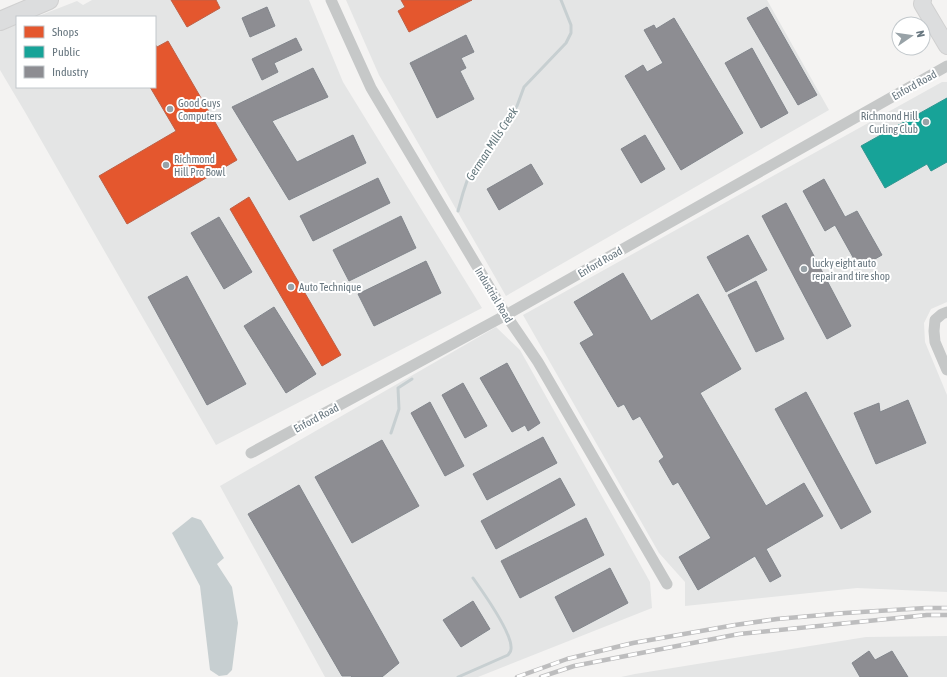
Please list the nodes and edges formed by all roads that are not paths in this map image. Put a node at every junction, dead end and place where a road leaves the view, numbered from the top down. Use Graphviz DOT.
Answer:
graph roads {
  1 [pos="49,0"];
  2 [pos="331,0"];
  3 [pos="923,0"];
  4 [pos="0,21"];
  5 [pos="947,46"];
  6 [pos="947,66"];
  7 [pos="947,312"];
  8 [pos="506,315"];
  9 [pos="947,370"];
  10 [pos="251,453"];
  11 [pos="668,584"];
  1 -- 4 [label="main road"];
  2 -- 8 [label="street, Industrial Road"];
  3 -- 5 [label="main road"];
  6 -- 8 [label="street, Enford Road"];
  7 -- 9 [label="street"];
  8 -- 10 [label="street, Enford Road"];
  8 -- 11 [label="street, Industrial Road"];
}
